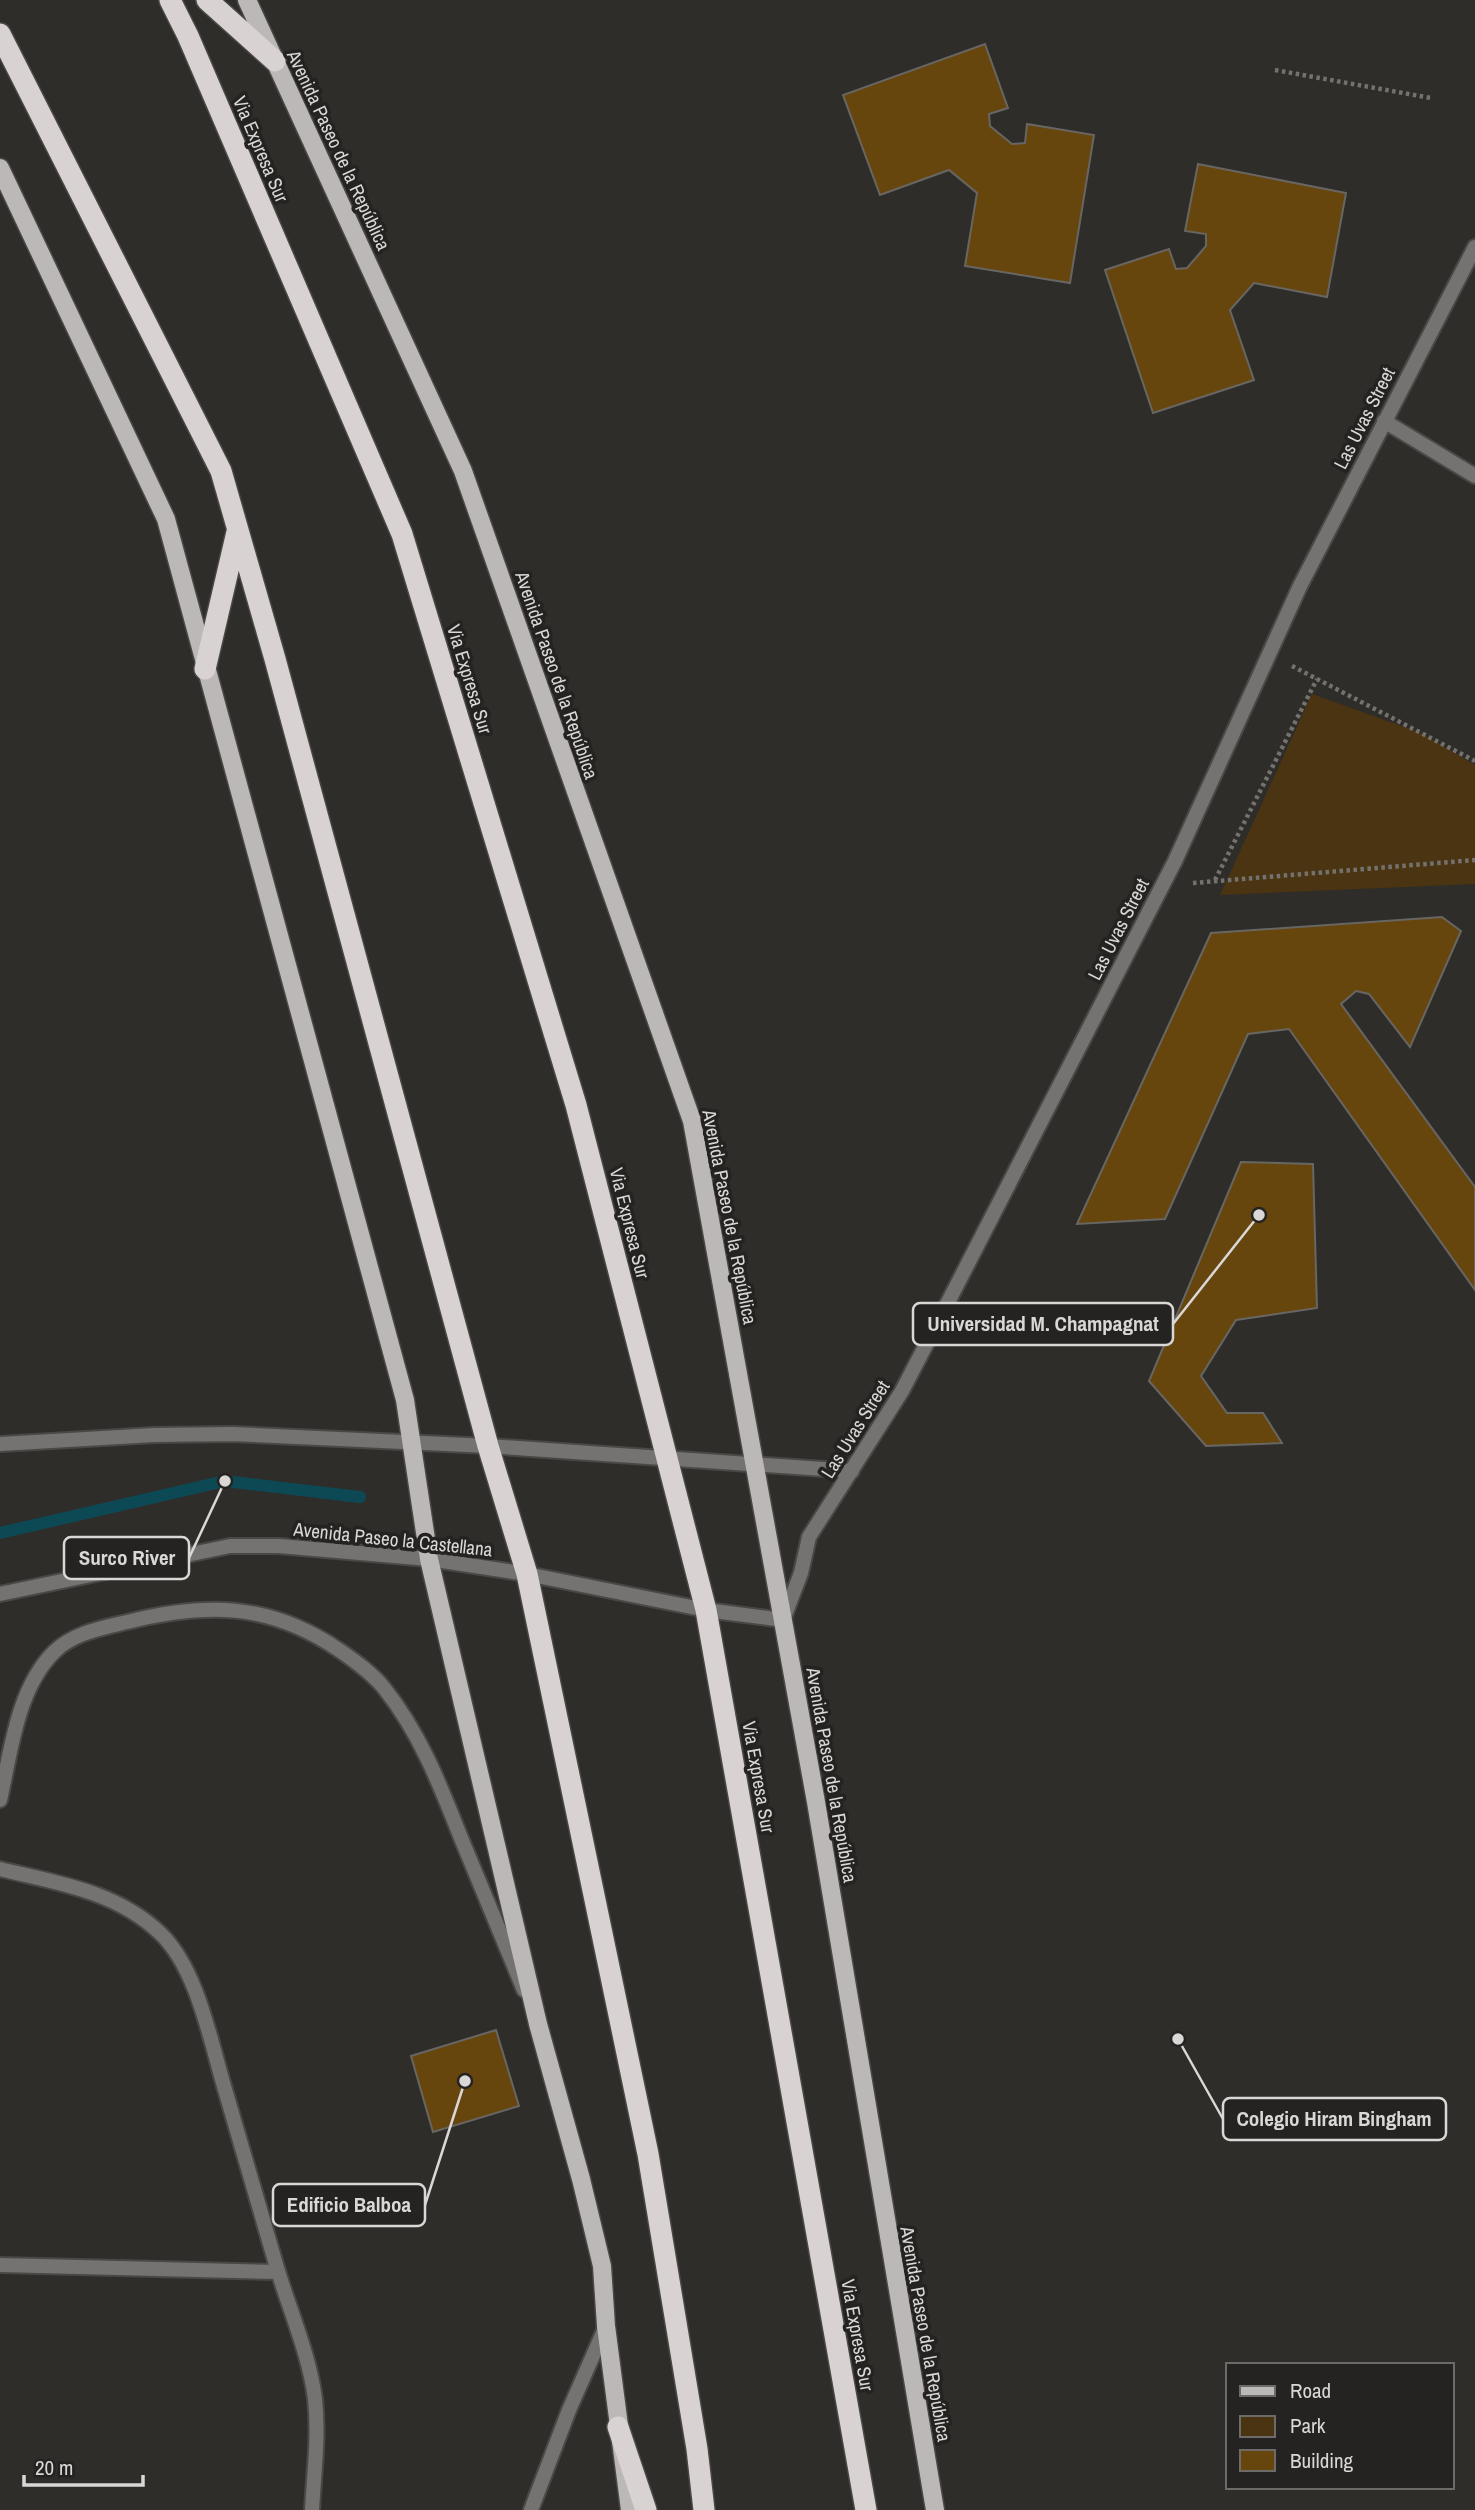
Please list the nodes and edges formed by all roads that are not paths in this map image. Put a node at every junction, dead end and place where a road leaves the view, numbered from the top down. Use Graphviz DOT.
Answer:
graph roads {
  1 [pos="170,0"];
  2 [pos="207,0"];
  3 [pos="247,0"];
  4 [pos="0,34"];
  5 [pos="275,61"];
  6 [pos="0,168"];
  7 [pos="1475,247"];
  8 [pos="1384,421"];
  9 [pos="1475,476"];
  10 [pos="238,530"];
  11 [pos="205,669"];
  12 [pos="413,1443"];
  13 [pos="0,1444"];
  14 [pos="488,1446"];
  15 [pos="667,1458"];
  16 [pos="754,1464"];
  17 [pos="852,1471"];
  18 [pos="429,1559"];
  19 [pos="527,1574"];
  20 [pos="0,1594"];
  21 [pos="706,1610"];
  22 [pos="783,1620"];
  23 [pos="0,1800"];
  24 [pos="0,1869"];
  25 [pos="538,2024"];
  26 [pos="0,2265"];
  27 [pos="278,2272"];
  28 [pos="606,2326"];
  29 [pos="618,2427"];
  30 [pos="312,2510"];
  31 [pos="531,2510"];
  32 [pos="630,2510"];
  33 [pos="646,2510"];
  34 [pos="704,2510"];
  35 [pos="866,2510"];
  36 [pos="935,2510"];
  1 -- 15 [label="highway, Via Expresa Sur"];
  2 -- 5 [label="highway"];
  3 -- 5 [label="main road, Avenida Paseo de la República"];
  4 -- 10 [label="highway"];
  5 -- 16 [label="main road, Avenida Paseo de la República"];
  6 -- 11 [label="main road"];
  7 -- 8 [label="street, Las Uvas Street"];
  8 -- 9 [label="street"];
  8 -- 17 [label="street, Las Uvas Street"];
  10 -- 11 [label="highway"];
  10 -- 14 [label="highway"];
  11 -- 12 [label="main road"];
  12 -- 13 [label="street"];
  12 -- 14 [label="street"];
  12 -- 18 [label="main road"];
  14 -- 15 [label="street"];
  14 -- 19 [label="highway"];
  15 -- 16 [label="street"];
  15 -- 21 [label="highway, Via Expresa Sur"];
  16 -- 17 [label="street"];
  16 -- 22 [label="main road, Avenida Paseo de la República"];
  17 -- 22 [label="street, Las Uvas Street"];
  18 -- 19 [label="street, Avenida Paseo la Castellana"];
  18 -- 20 [label="street, Avenida Paseo la Castellana"];
  18 -- 25 [label="main road"];
  19 -- 21 [label="street, Avenida Paseo la Castellana"];
  19 -- 34 [label="highway"];
  21 -- 22 [label="street, Avenida Paseo la Castellana"];
  21 -- 35 [label="highway, Via Expresa Sur"];
  22 -- 36 [label="main road, Avenida Paseo de la República"];
  23 -- 25 [label="street"];
  24 -- 27 [label="street"];
  25 -- 28 [label="main road"];
  26 -- 27 [label="street"];
  27 -- 30 [label="street"];
  28 -- 29 [label="main road"];
  28 -- 31 [label="street"];
  29 -- 32 [label="main road"];
  29 -- 33 [label="highway"];
}
